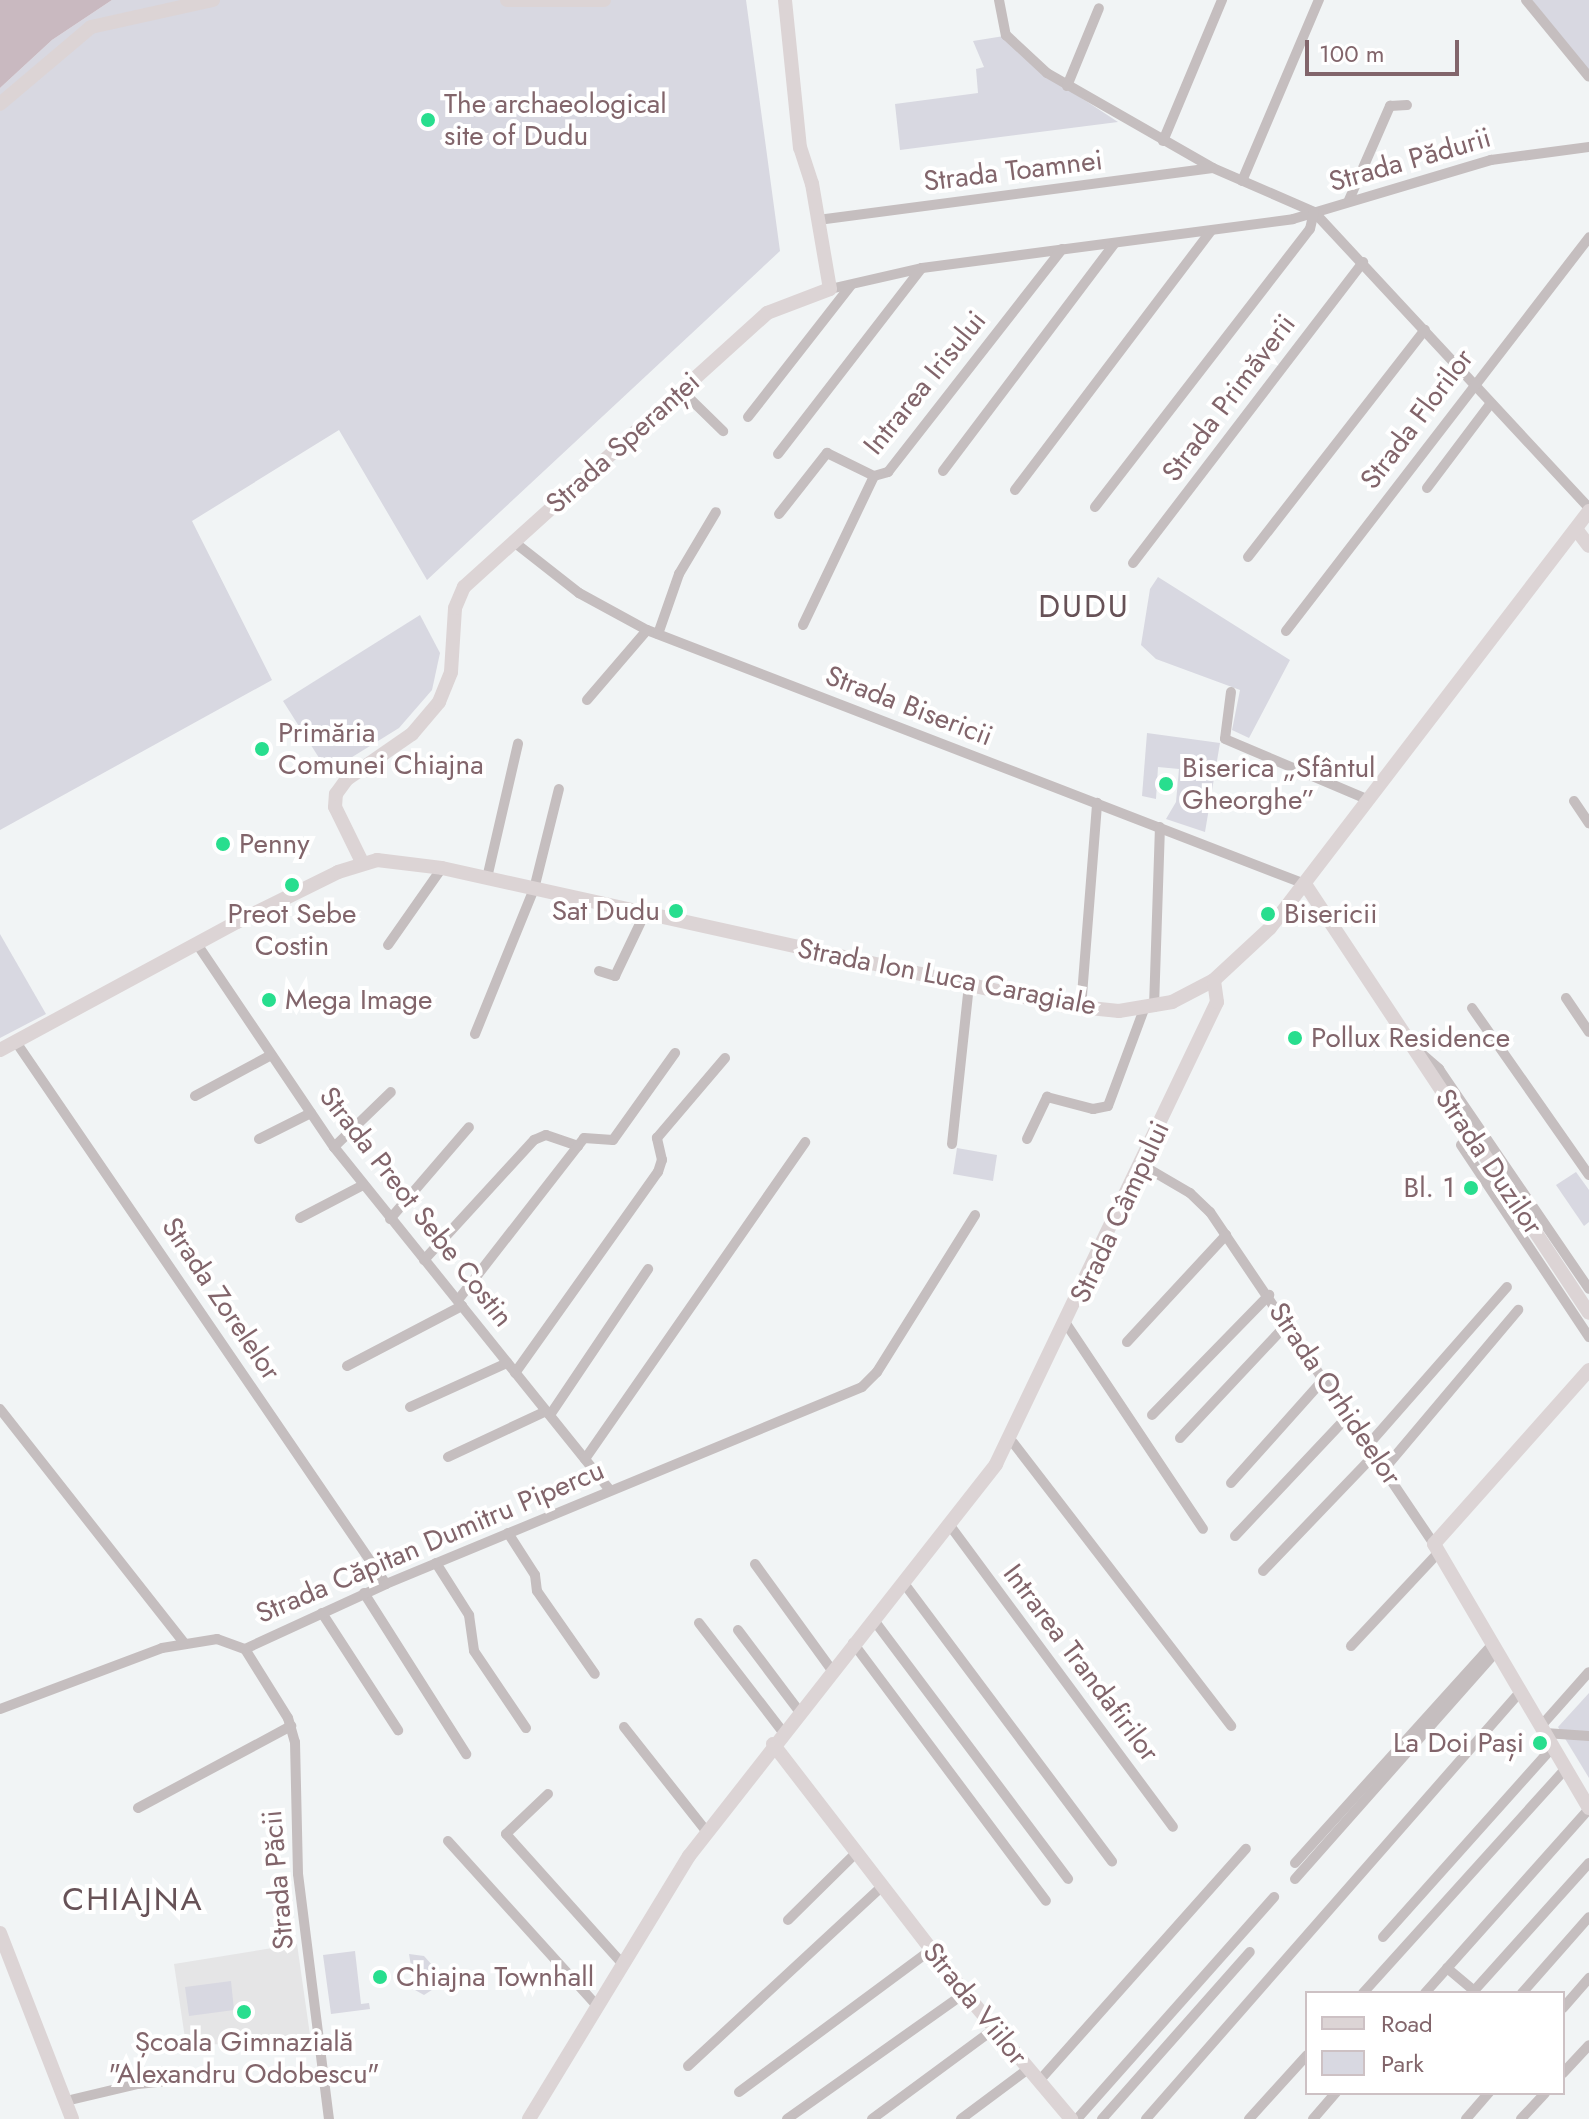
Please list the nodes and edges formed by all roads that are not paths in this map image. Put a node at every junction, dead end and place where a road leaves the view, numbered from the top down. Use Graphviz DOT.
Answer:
graph roads {
  1 [pos="213,0"];
  2 [pos="507,0"];
  3 [pos="604,0"];
  4 [pos="785,0"];
  5 [pos="999,0"];
  6 [pos="1222,0"];
  7 [pos="1319,0"];
  8 [pos="1526,0"];
  9 [pos="1099,8"];
  10 [pos="1589,77"];
  11 [pos="1067,86"];
  12 [pos="0,104"];
  13 [pos="1407,105"];
  14 [pos="1163,141"];
  15 [pos="1589,147"];
  16 [pos="1213,168"];
  17 [pos="1242,181"];
  18 [pos="1349,200"];
  19 [pos="1314,212"];
  20 [pos="818,220"];
  21 [pos="1211,231"];
  22 [pos="1589,237"];
  23 [pos="1114,244"];
  24 [pos="1062,249"];
  25 [pos="1363,262"];
  26 [pos="922,268"];
  27 [pos="851,285"];
  28 [pos="830,289"];
  29 [pos="1425,330"];
  30 [pos="1474,384"];
  31 [pos="681,390"];
  32 [pos="1491,403"];
  33 [pos="748,417"];
  34 [pos="723,431"];
  35 [pos="778,454"];
  36 [pos="943,471"];
  37 [pos="874,476"];
  38 [pos="1427,488"];
  39 [pos="1015,490"];
  40 [pos="1095,507"];
  41 [pos="1589,510"];
  42 [pos="716,512"];
  43 [pos="779,514"];
  44 [pos="1576,529"];
  45 [pos="514,542"];
  46 [pos="1589,546"];
  47 [pos="1248,557"];
  48 [pos="1133,563"];
  49 [pos="803,625"];
  50 [pos="1286,631"];
  51 [pos="652,632"];
  52 [pos="1231,692"];
  53 [pos="587,700"];
  54 [pos="518,744"];
  55 [pos="559,789"];
  56 [pos="1369,800"];
  57 [pos="1574,801"];
  58 [pos="1097,803"];
  59 [pos="1589,823"];
  60 [pos="1160,827"];
  61 [pos="362,862"];
  62 [pos="442,868"];
  63 [pos="487,878"];
  64 [pos="1307,887"];
  65 [pos="534,889"];
  66 [pos="645,913"];
  67 [pos="197,944"];
  68 [pos="388,945"];
  69 [pos="599,971"];
  70 [pos="1214,980"];
  71 [pos="969,986"];
  72 [pos="1566,998"];
  73 [pos="1081,1008"];
  74 [pos="1149,1008"];
  75 [pos="1472,1008"];
  76 [pos="1589,1032"];
  77 [pos="475,1034"];
  78 [pos="16,1042"];
  79 [pos="1415,1048"];
  80 [pos="0,1050"];
  81 [pos="675,1053"];
  82 [pos="271,1055"];
  83 [pos="725,1058"];
  84 [pos="391,1092"];
  85 [pos="195,1096"];
  86 [pos="311,1113"];
  87 [pos="469,1127"];
  88 [pos="259,1139"];
  89 [pos="1027,1139"];
  90 [pos="805,1142"];
  91 [pos="952,1144"];
  92 [pos="1461,1145"];
  93 [pos="578,1146"];
  94 [pos="334,1147"];
  95 [pos="1142,1165"];
  96 [pos="1589,1175"];
  97 [pos="363,1185"];
  98 [pos="975,1215"];
  99 [pos="300,1218"];
  100 [pos="390,1219"];
  101 [pos="1226,1235"];
  102 [pos="424,1260"];
  103 [pos="648,1269"];
  104 [pos="1507,1287"];
  105 [pos="1589,1289"];
  106 [pos="1269,1295"];
  107 [pos="460,1303"];
  108 [pos="1518,1310"];
  109 [pos="1589,1313"];
  110 [pos="1288,1323"];
  111 [pos="1067,1325"];
  112 [pos="1589,1337"];
  113 [pos="1127,1342"];
  114 [pos="507,1363"];
  115 [pos="347,1366"];
  116 [pos="1589,1370"];
  117 [pos="515,1373"];
  118 [pos="1325,1378"];
  119 [pos="410,1407"];
  120 [pos="0,1409"];
  121 [pos="548,1413"];
  122 [pos="1350,1414"];
  123 [pos="1152,1415"];
  124 [pos="1180,1438"];
  125 [pos="1011,1440"];
  126 [pos="1372,1448"];
  127 [pos="448,1457"];
  128 [pos="585,1459"];
  129 [pos="1385,1468"];
  130 [pos="1231,1483"];
  131 [pos="610,1490"];
  132 [pos="951,1527"];
  133 [pos="1203,1529"];
  134 [pos="508,1533"];
  135 [pos="1235,1536"];
  136 [pos="1436,1548"];
  137 [pos="436,1563"];
  138 [pos="755,1564"];
  139 [pos="1263,1571"];
  140 [pos="903,1582"];
  141 [pos="386,1584"];
  142 [pos="364,1593"];
  143 [pos="322,1613"];
  144 [pos="873,1619"];
  145 [pos="699,1623"];
  146 [pos="738,1630"];
  147 [pos="184,1643"];
  148 [pos="853,1643"];
  149 [pos="1351,1646"];
  150 [pos="245,1649"];
  151 [pos="1494,1649"];
  152 [pos="831,1669"];
  153 [pos="1589,1672"];
  154 [pos="595,1674"];
  155 [pos="1521,1691"];
  156 [pos="0,1709"];
  157 [pos="799,1711"];
  158 [pos="291,1726"];
  159 [pos="1231,1726"];
  160 [pos="624,1727"];
  161 [pos="526,1728"];
  162 [pos="398,1730"];
  163 [pos="1543,1730"];
  164 [pos="783,1732"];
  165 [pos="1589,1736"];
  166 [pos="773,1744"];
  167 [pos="1553,1747"];
  168 [pos="466,1754"];
  169 [pos="1566,1768"];
  170 [pos="548,1794"];
  171 [pos="138,1808"];
  172 [pos="1589,1808"];
  173 [pos="1173,1827"];
  174 [pos="707,1832"];
  175 [pos="448,1841"];
  176 [pos="1246,1849"];
  177 [pos="855,1854"];
  178 [pos="1112,1861"];
  179 [pos="1295,1863"];
  180 [pos="1589,1863"];
  181 [pos="1068,1879"];
  182 [pos="1295,1879"];
  183 [pos="881,1887"];
  184 [pos="1274,1897"];
  185 [pos="1046,1901"];
  186 [pos="1589,1917"];
  187 [pos="788,1920"];
  188 [pos="0,1933"];
  189 [pos="1383,1937"];
  190 [pos="931,1950"];
  191 [pos="1250,1952"];
  192 [pos="621,1962"];
  193 [pos="1447,1968"];
  194 [pos="1589,1978"];
  195 [pos="1365,1991"];
  196 [pos="1427,1991"];
  197 [pos="1472,1991"];
  198 [pos="1474,1991"];
  199 [pos="1524,1991"];
  200 [pos="965,1993"];
  201 [pos="596,2005"];
  202 [pos="1565,2006"];
  203 [pos="994,2029"];
  204 [pos="1589,2045"];
  205 [pos="1305,2057"];
  206 [pos="688,2066"];
  207 [pos="1028,2069"];
  208 [pos="1565,2071"];
  209 [pos="205,2077"];
  210 [pos="1039,2081"];
  211 [pos="739,2092"];
  212 [pos="1334,2095"];
  213 [pos="1487,2095"];
  214 [pos="1543,2095"];
  215 [pos="66,2101"];
  216 [pos="1069,2118"];
  217 [pos="72,2119"];
  218 [pos="329,2119"];
  219 [pos="529,2119"];
  220 [pos="787,2119"];
  221 [pos="872,2119"];
  222 [pos="961,2119"];
  223 [pos="1102,2119"];
  224 [pos="1146,2119"];
  225 [pos="1249,2119"];
  226 [pos="1313,2119"];
  227 [pos="1466,2119"];
  228 [pos="1521,2119"];
  1 -- 12 [label="street"];
  2 -- 3 [label="street"];
  4 -- 20 [label="street"];
  5 -- 11 [label="street, Strada Pădurii"];
  6 -- 14 [label="street"];
  7 -- 17 [label="street"];
  8 -- 10 [label="street"];
  9 -- 11 [label="street"];
  11 -- 14 [label="street, Strada Pădurii"];
  13 -- 18 [label="street"];
  14 -- 16 [label="street, Strada Pădurii"];
  15 -- 18 [label="street, Strada Pădurii"];
  16 -- 17 [label="street, Strada Pădurii"];
  16 -- 20 [label="street, Strada Toamnei"];
  17 -- 19 [label="street, Strada Pădurii"];
  18 -- 19 [label="street, Strada Pădurii"];
  19 -- 21 [label="street, Strada Speranței"];
  19 -- 25 [label="street"];
  19 -- 40 [label="street"];
  20 -- 28 [label="street"];
  21 -- 23 [label="street, Strada Speranței"];
  21 -- 39 [label="street"];
  22 -- 30 [label="street, Strada Florilor"];
  23 -- 24 [label="street, Strada Speranței"];
  23 -- 36 [label="street"];
  24 -- 26 [label="street, Strada Speranței"];
  24 -- 37 [label="street, Intrarea Irisului"];
  25 -- 29 [label="street"];
  25 -- 48 [label="street, Strada Primăverii"];
  26 -- 27 [label="street, Strada Speranței"];
  26 -- 35 [label="street"];
  27 -- 28 [label="street, Strada Speranței"];
  27 -- 33 [label="street"];
  28 -- 31 [label="street, Strada Speranței"];
  29 -- 30 [label="street"];
  29 -- 47 [label="street"];
  30 -- 32 [label="street"];
  30 -- 50 [label="street, Strada Florilor"];
  31 -- 34 [label="street"];
  31 -- 45 [label="street, Strada Speranței"];
  32 -- 38 [label="street"];
  32 -- 41 [label="street"];
  37 -- 43 [label="street, Intrarea Irisului"];
  37 -- 49 [label="street"];
  41 -- 44 [label="street, Strada Ion Luca Caragiale"];
  42 -- 51 [label="street"];
  44 -- 46 [label="street"];
  44 -- 56 [label="street, Strada Ion Luca Caragiale"];
  45 -- 51 [label="street, Strada Bisericii"];
  45 -- 61 [label="street, Strada Speranței"];
  51 -- 53 [label="street"];
  51 -- 58 [label="street, Strada Bisericii"];
  52 -- 56 [label="street"];
  54 -- 63 [label="street"];
  55 -- 65 [label="street"];
  56 -- 64 [label="street, Strada Ion Luca Caragiale"];
  57 -- 59 [label="street"];
  58 -- 60 [label="street, Strada Bisericii"];
  58 -- 73 [label="street"];
  60 -- 64 [label="street, Strada Bisericii"];
  60 -- 74 [label="street"];
  61 -- 62 [label="street, Strada Ion Luca Caragiale"];
  61 -- 67 [label="street, Strada Ion Luca Caragiale"];
  62 -- 63 [label="street, Strada Ion Luca Caragiale"];
  62 -- 68 [label="street"];
  63 -- 65 [label="street, Strada Ion Luca Caragiale"];
  64 -- 70 [label="street, Strada Ion Luca Caragiale"];
  64 -- 79 [label="street, Strada Duzilor"];
  65 -- 66 [label="street, Strada Ion Luca Caragiale"];
  65 -- 77 [label="street"];
  66 -- 69 [label="street"];
  66 -- 71 [label="street, Strada Ion Luca Caragiale"];
  67 -- 78 [label="street, Strada Ion Luca Caragiale"];
  67 -- 82 [label="street, Strada Preot Sebe Costin"];
  70 -- 74 [label="street, Strada Ion Luca Caragiale"];
  70 -- 95 [label="street, Strada Câmpului"];
  71 -- 73 [label="street, Strada Ion Luca Caragiale"];
  71 -- 91 [label="street"];
  72 -- 76 [label="street"];
  73 -- 74 [label="street, Strada Ion Luca Caragiale"];
  74 -- 89 [label="street"];
  75 -- 96 [label="street"];
  78 -- 80 [label="street, Strada Ion Luca Caragiale"];
  78 -- 141 [label="street, Strada Zorelelor"];
  79 -- 105 [label="street"];
  79 -- 109 [label="street, Strada Duzilor"];
  81 -- 93 [label="street"];
  82 -- 85 [label="street"];
  82 -- 86 [label="street, Strada Preot Sebe Costin"];
  83 -- 117 [label="street"];
  84 -- 94 [label="street"];
  86 -- 88 [label="street"];
  86 -- 94 [label="street, Strada Preot Sebe Costin"];
  87 -- 100 [label="street"];
  90 -- 128 [label="street"];
  92 -- 112 [label="street"];
  93 -- 102 [label="street"];
  93 -- 107 [label="street"];
  94 -- 97 [label="street, Strada Preot Sebe Costin"];
  95 -- 101 [label="street, Strada Orhideelor"];
  95 -- 111 [label="street, Strada Câmpului"];
  97 -- 99 [label="street"];
  97 -- 100 [label="street, Strada Preot Sebe Costin"];
  98 -- 131 [label="street, Strada Căpitan Dumitru Pipercu"];
  100 -- 102 [label="street, Strada Preot Sebe Costin"];
  101 -- 106 [label="street, Strada Orhideelor"];
  101 -- 113 [label="street"];
  102 -- 107 [label="street, Strada Preot Sebe Costin"];
  103 -- 121 [label="street"];
  104 -- 126 [label="street"];
  106 -- 110 [label="street, Strada Orhideelor"];
  106 -- 123 [label="street"];
  107 -- 114 [label="street, Strada Preot Sebe Costin"];
  107 -- 115 [label="street"];
  108 -- 129 [label="street"];
  110 -- 118 [label="street, Strada Orhideelor"];
  110 -- 124 [label="street"];
  111 -- 125 [label="street, Strada Câmpului"];
  111 -- 133 [label="street"];
  114 -- 117 [label="street, Strada Preot Sebe Costin"];
  114 -- 119 [label="street"];
  116 -- 136 [label="street"];
  117 -- 121 [label="street, Strada Preot Sebe Costin"];
  118 -- 122 [label="street, Strada Orhideelor"];
  118 -- 130 [label="street"];
  120 -- 147 [label="street"];
  121 -- 127 [label="street"];
  121 -- 128 [label="street, Strada Preot Sebe Costin"];
  122 -- 126 [label="street, Strada Orhideelor"];
  122 -- 135 [label="street"];
  125 -- 132 [label="street, Strada Câmpului"];
  125 -- 159 [label="street"];
  126 -- 129 [label="street, Strada Orhideelor"];
  126 -- 139 [label="street"];
  128 -- 131 [label="street, Strada Preot Sebe Costin"];
  129 -- 136 [label="street, Strada Orhideelor"];
  131 -- 134 [label="street, Strada Căpitan Dumitru Pipercu"];
  132 -- 140 [label="street, Strada Câmpului"];
  132 -- 173 [label="street, Intrarea Trandafirilor"];
  134 -- 137 [label="street, Strada Căpitan Dumitru Pipercu"];
  134 -- 154 [label="street"];
  136 -- 149 [label="street"];
  136 -- 151 [label="street, Strada Orhideelor"];
  137 -- 141 [label="street, Strada Căpitan Dumitru Pipercu"];
  137 -- 161 [label="street"];
  138 -- 152 [label="street"];
  140 -- 144 [label="street, Strada Câmpului"];
  140 -- 178 [label="street"];
  141 -- 142 [label="street, Strada Căpitan Dumitru Pipercu"];
  142 -- 143 [label="street, Strada Căpitan Dumitru Pipercu"];
  142 -- 168 [label="street"];
  143 -- 150 [label="street, Strada Căpitan Dumitru Pipercu"];
  143 -- 162 [label="street"];
  144 -- 148 [label="street, Strada Câmpului"];
  144 -- 181 [label="street"];
  145 -- 164 [label="street"];
  146 -- 157 [label="street"];
  147 -- 150 [label="street, Strada Căpitan Dumitru Pipercu"];
  147 -- 156 [label="street, Strada Căpitan Dumitru Pipercu"];
  148 -- 152 [label="street, Strada Câmpului"];
  148 -- 185 [label="street"];
  150 -- 158 [label="street, Strada Păcii"];
  151 -- 155 [label="street, Strada Orhideelor"];
  151 -- 179 [label="street"];
  151 -- 182 [label="street"];
  152 -- 157 [label="street, Strada Câmpului"];
  153 -- 163 [label="street"];
  155 -- 163 [label="street, Strada Orhideelor"];
  155 -- 224 [label="street"];
  157 -- 164 [label="street, Strada Câmpului"];
  158 -- 171 [label="street"];
  158 -- 218 [label="street, Strada Păcii"];
  160 -- 174 [label="street"];
  163 -- 165 [label="street"];
  163 -- 167 [label="street, Strada Orhideelor"];
  164 -- 166 [label="street, Strada Câmpului"];
  166 -- 174 [label="street, Strada Câmpului"];
  166 -- 177 [label="street, Strada Viilor"];
  167 -- 169 [label="street, Strada Orhideelor"];
  167 -- 189 [label="street"];
  169 -- 172 [label="street, Strada Orhideelor"];
  169 -- 195 [label="street"];
  170 -- 192 [label="street"];
  172 -- 193 [label="street"];
  174 -- 192 [label="street, Strada Câmpului"];
  175 -- 201 [label="street"];
  176 -- 210 [label="street"];
  177 -- 183 [label="street, Strada Viilor"];
  177 -- 187 [label="street"];
  180 -- 198 [label="street"];
  183 -- 190 [label="street, Strada Viilor"];
  183 -- 206 [label="street"];
  184 -- 216 [label="street"];
  186 -- 199 [label="street"];
  188 -- 215 [label="street"];
  190 -- 200 [label="street, Strada Viilor"];
  190 -- 211 [label="street"];
  191 -- 223 [label="street"];
  192 -- 201 [label="street, Strada Câmpului"];
  193 -- 196 [label="street"];
  193 -- 197 [label="street"];
  194 -- 202 [label="street"];
  200 -- 203 [label="street, Strada Viilor"];
  200 -- 220 [label="street"];
  201 -- 219 [label="street, Strada Câmpului"];
  203 -- 207 [label="street, Strada Viilor"];
  203 -- 221 [label="street"];
  204 -- 208 [label="street"];
  205 -- 225 [label="street"];
  207 -- 210 [label="street, Strada Viilor"];
  207 -- 222 [label="street"];
  209 -- 215 [label="street"];
  210 -- 216 [label="street, Strada Viilor"];
  212 -- 226 [label="street"];
  213 -- 227 [label="street"];
  214 -- 228 [label="street"];
  215 -- 217 [label="street"];
}
